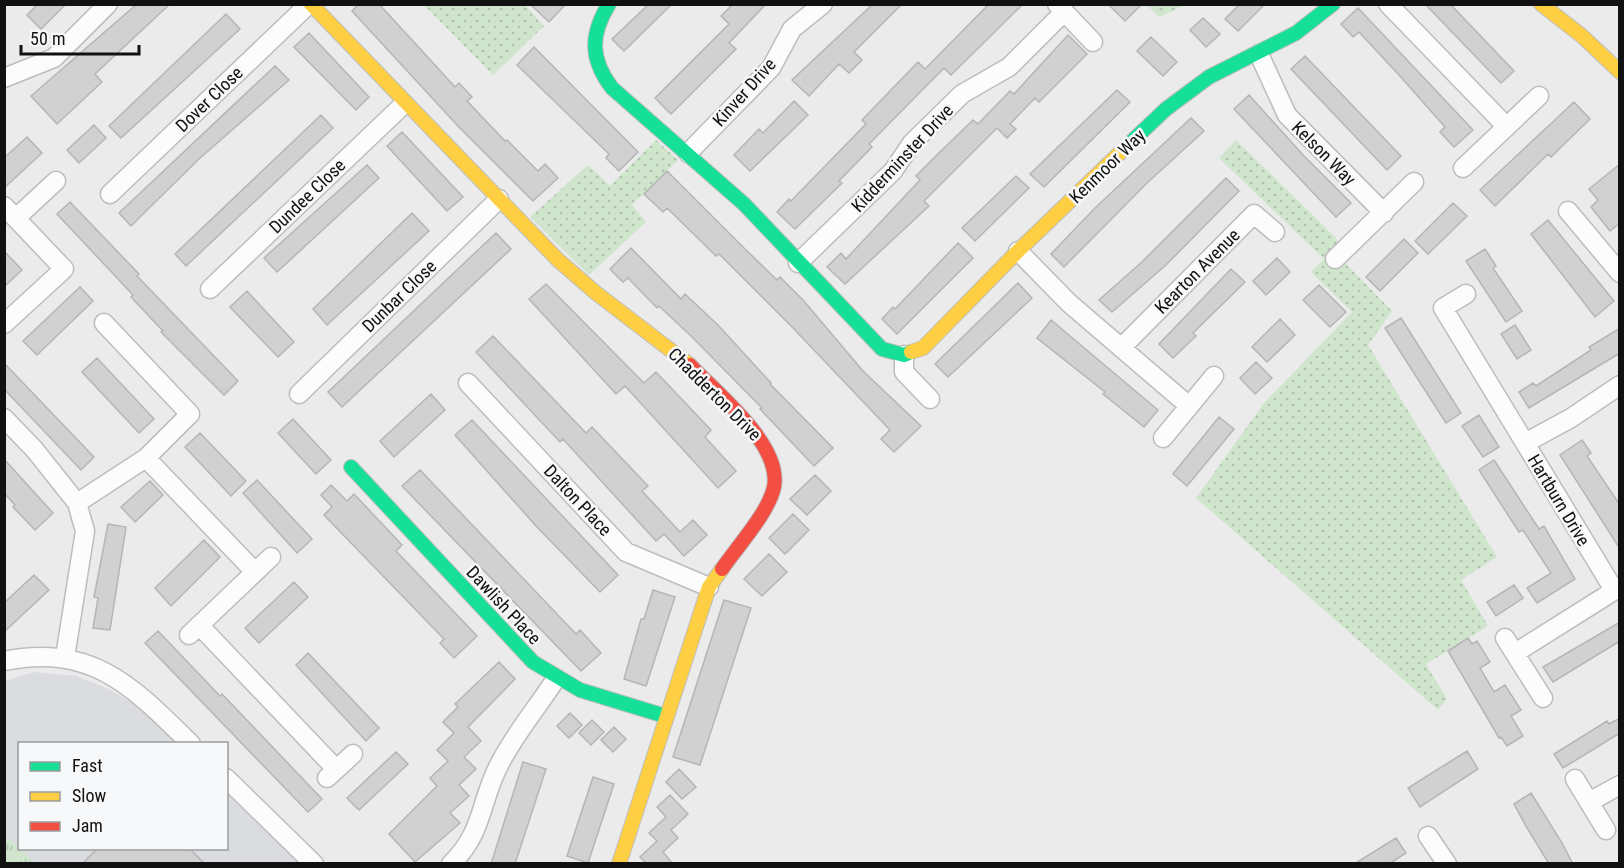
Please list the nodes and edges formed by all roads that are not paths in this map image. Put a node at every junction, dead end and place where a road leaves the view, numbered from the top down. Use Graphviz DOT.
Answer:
graph roads {
  1 [pos="310,4"];
  2 [pos="609,4"];
  3 [pos="823,4"];
  4 [pos="1333,4"];
  5 [pos="1388,4"];
  6 [pos="1541,4"];
  7 [pos="102,7"];
  8 [pos="1060,8"];
  9 [pos="1093,42"];
  10 [pos="1259,54"];
  11 [pos="1620,72"];
  12 [pos="4,78"];
  13 [pos="1539,96"];
  14 [pos="405,104"];
  15 [pos="1506,126"];
  16 [pos="688,153"];
  17 [pos="1462,168"];
  18 [pos="56,180"];
  19 [pos="1414,182"];
  20 [pos="110,194"];
  21 [pos="499,199"];
  22 [pos="1568,211"];
  23 [pos="10,212"];
  24 [pos="1384,213"];
  25 [pos="1275,232"];
  26 [pos="1018,251"];
  27 [pos="1335,259"];
  28 [pos="798,263"];
  29 [pos="1620,273"];
  30 [pos="210,289"];
  31 [pos="1466,294"];
  32 [pos="104,323"];
  33 [pos="4,324"];
  34 [pos="1121,348"];
  35 [pos="904,355"];
  36 [pos="1214,376"];
  37 [pos="468,383"];
  38 [pos="1620,385"];
  39 [pos="299,394"];
  40 [pos="930,399"];
  41 [pos="1189,406"];
  42 [pos="6,422"];
  43 [pos="1163,438"];
  44 [pos="1525,443"];
  45 [pos="146,458"];
  46 [pos="351,467"];
  47 [pos="77,503"];
  48 [pos="271,558"];
  49 [pos="255,572"];
  50 [pos="709,587"];
  51 [pos="1617,588"];
  52 [pos="65,657"];
  53 [pos="4,661"];
  54 [pos="555,680"];
  55 [pos="1543,698"];
  56 [pos="665,716"];
  57 [pos="189,742"];
  58 [pos="352,754"];
  59 [pos="1575,779"];
  60 [pos="228,780"];
  61 [pos="1620,785"];
  62 [pos="1589,802"];
  63 [pos="1606,830"];
  64 [pos="1428,836"];
  65 [pos="1440,861"];
  66 [pos="314,864"];
  67 [pos="451,864"];
  68 [pos="619,864"];
  1 -- 14 [label="street, Chadderton Drive"];
  1 -- 20 [label="street, Dover Close"];
  2 -- 16 [label="street"];
  3 -- 16 [label="street, Kinver Drive"];
  4 -- 10 [label="street, Kenmoor Way"];
  5 -- 15 [label="street"];
  6 -- 11 [label="street"];
  7 -- 12 [label="street"];
  8 -- 9 [label="street, Kidderminster Drive"];
  8 -- 28 [label="street, Kidderminster Drive"];
  10 -- 24 [label="street, Kelson Way"];
  10 -- 26 [label="street, Kenmoor Way"];
  13 -- 15 [label="street"];
  14 -- 21 [label="street, Chadderton Drive"];
  14 -- 30 [label="street, Dundee Close"];
  15 -- 17 [label="street"];
  16 -- 28 [label="street"];
  18 -- 23 [label="street"];
  19 -- 24 [label="street"];
  21 -- 39 [label="street, Dunbar Close"];
  21 -- 50 [label="street, Chadderton Drive"];
  22 -- 29 [label="street"];
  23 -- 33 [label="street"];
  24 -- 27 [label="street"];
  25 -- 34 [label="street, Kearton Avenue"];
  26 -- 34 [label="street"];
  26 -- 35 [label="street, Kenmoor Way"];
  28 -- 35 [label="street"];
  31 -- 44 [label="street"];
  32 -- 45 [label="street"];
  34 -- 41 [label="street"];
  35 -- 40 [label="street"];
  36 -- 41 [label="street"];
  37 -- 50 [label="street, Dalton Place"];
  38 -- 44 [label="street, Hartburn Drive"];
  41 -- 43 [label="street"];
  42 -- 47 [label="street"];
  44 -- 51 [label="street, Hartburn Drive"];
  45 -- 47 [label="street"];
  45 -- 49 [label="street"];
  46 -- 54 [label="street, Dawlish Place"];
  47 -- 52 [label="street"];
  48 -- 49 [label="street"];
  49 -- 58 [label="street"];
  50 -- 56 [label="street, Chadderton Drive"];
  51 -- 55 [label="street, Hartburn Drive"];
  52 -- 53 [label="street"];
  52 -- 57 [label="street"];
  54 -- 56 [label="street, Dawlish Place"];
  54 -- 67 [label="street"];
  56 -- 68 [label="street, Chadderton Drive"];
  59 -- 62 [label="street"];
  60 -- 66 [label="street"];
  61 -- 62 [label="street"];
  62 -- 63 [label="street"];
  64 -- 65 [label="street"];
}
